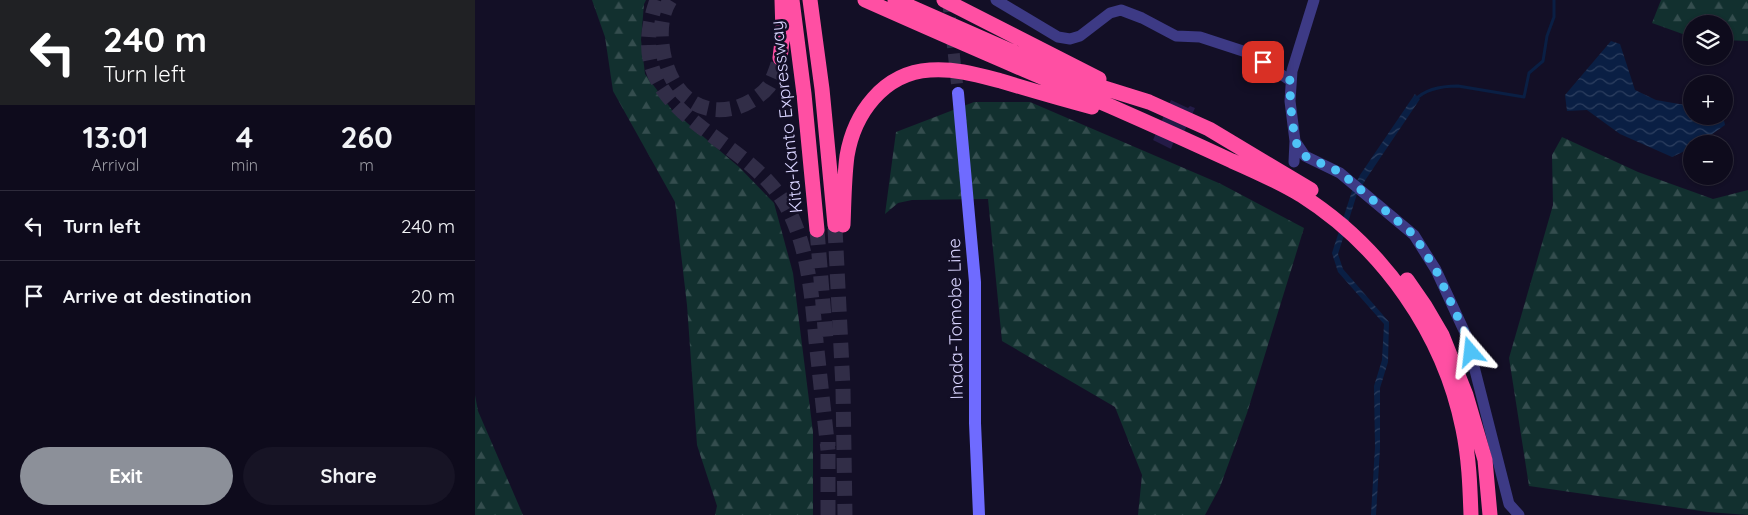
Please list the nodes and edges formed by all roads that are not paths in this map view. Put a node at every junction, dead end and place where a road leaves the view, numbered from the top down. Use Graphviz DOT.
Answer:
graph roads {
  1 [pos="782,0"];
  2 [pos="792,0"];
  3 [pos="810,0"];
  4 [pos="865,0"];
  5 [pos="895,0"];
  6 [pos="944,0"];
  7 [pos="996,0"];
  8 [pos="1314,0"];
  9 [pos="780,58"];
  10 [pos="1291,81"];
  11 [pos="958,93"];
  12 [pos="1149,102"];
  13 [pos="1142,120"];
  14 [pos="1295,141"];
  15 [pos="1294,162"];
  16 [pos="817,230"];
  17 [pos="1474,424"];
  18 [pos="979,515"];
  19 [pos="1471,515"];
  20 [pos="1481,515"];
  21 [pos="1490,515"];
  22 [pos="1519,515"];
  1 -- 9 [label="highway"];
  2 -- 16 [label="highway, Kita-Kanto Expressway"];
  3 -- 13 [label="highway, Kita-Kanto Expressway"];
  4 -- 13 [label="highway"];
  5 -- 12 [label="highway"];
  6 -- 12 [label="highway"];
  7 -- 10 [label="street"];
  8 -- 10 [label="street"];
  10 -- 14 [label="street"];
  11 -- 18 [label="main road, Inada-Tomobe Line"];
  12 -- 17 [label="highway"];
  13 -- 19 [label="highway"];
  14 -- 15 [label="street"];
  14 -- 22 [label="street"];
  17 -- 20 [label="highway"];
  17 -- 21 [label="highway"];
}
